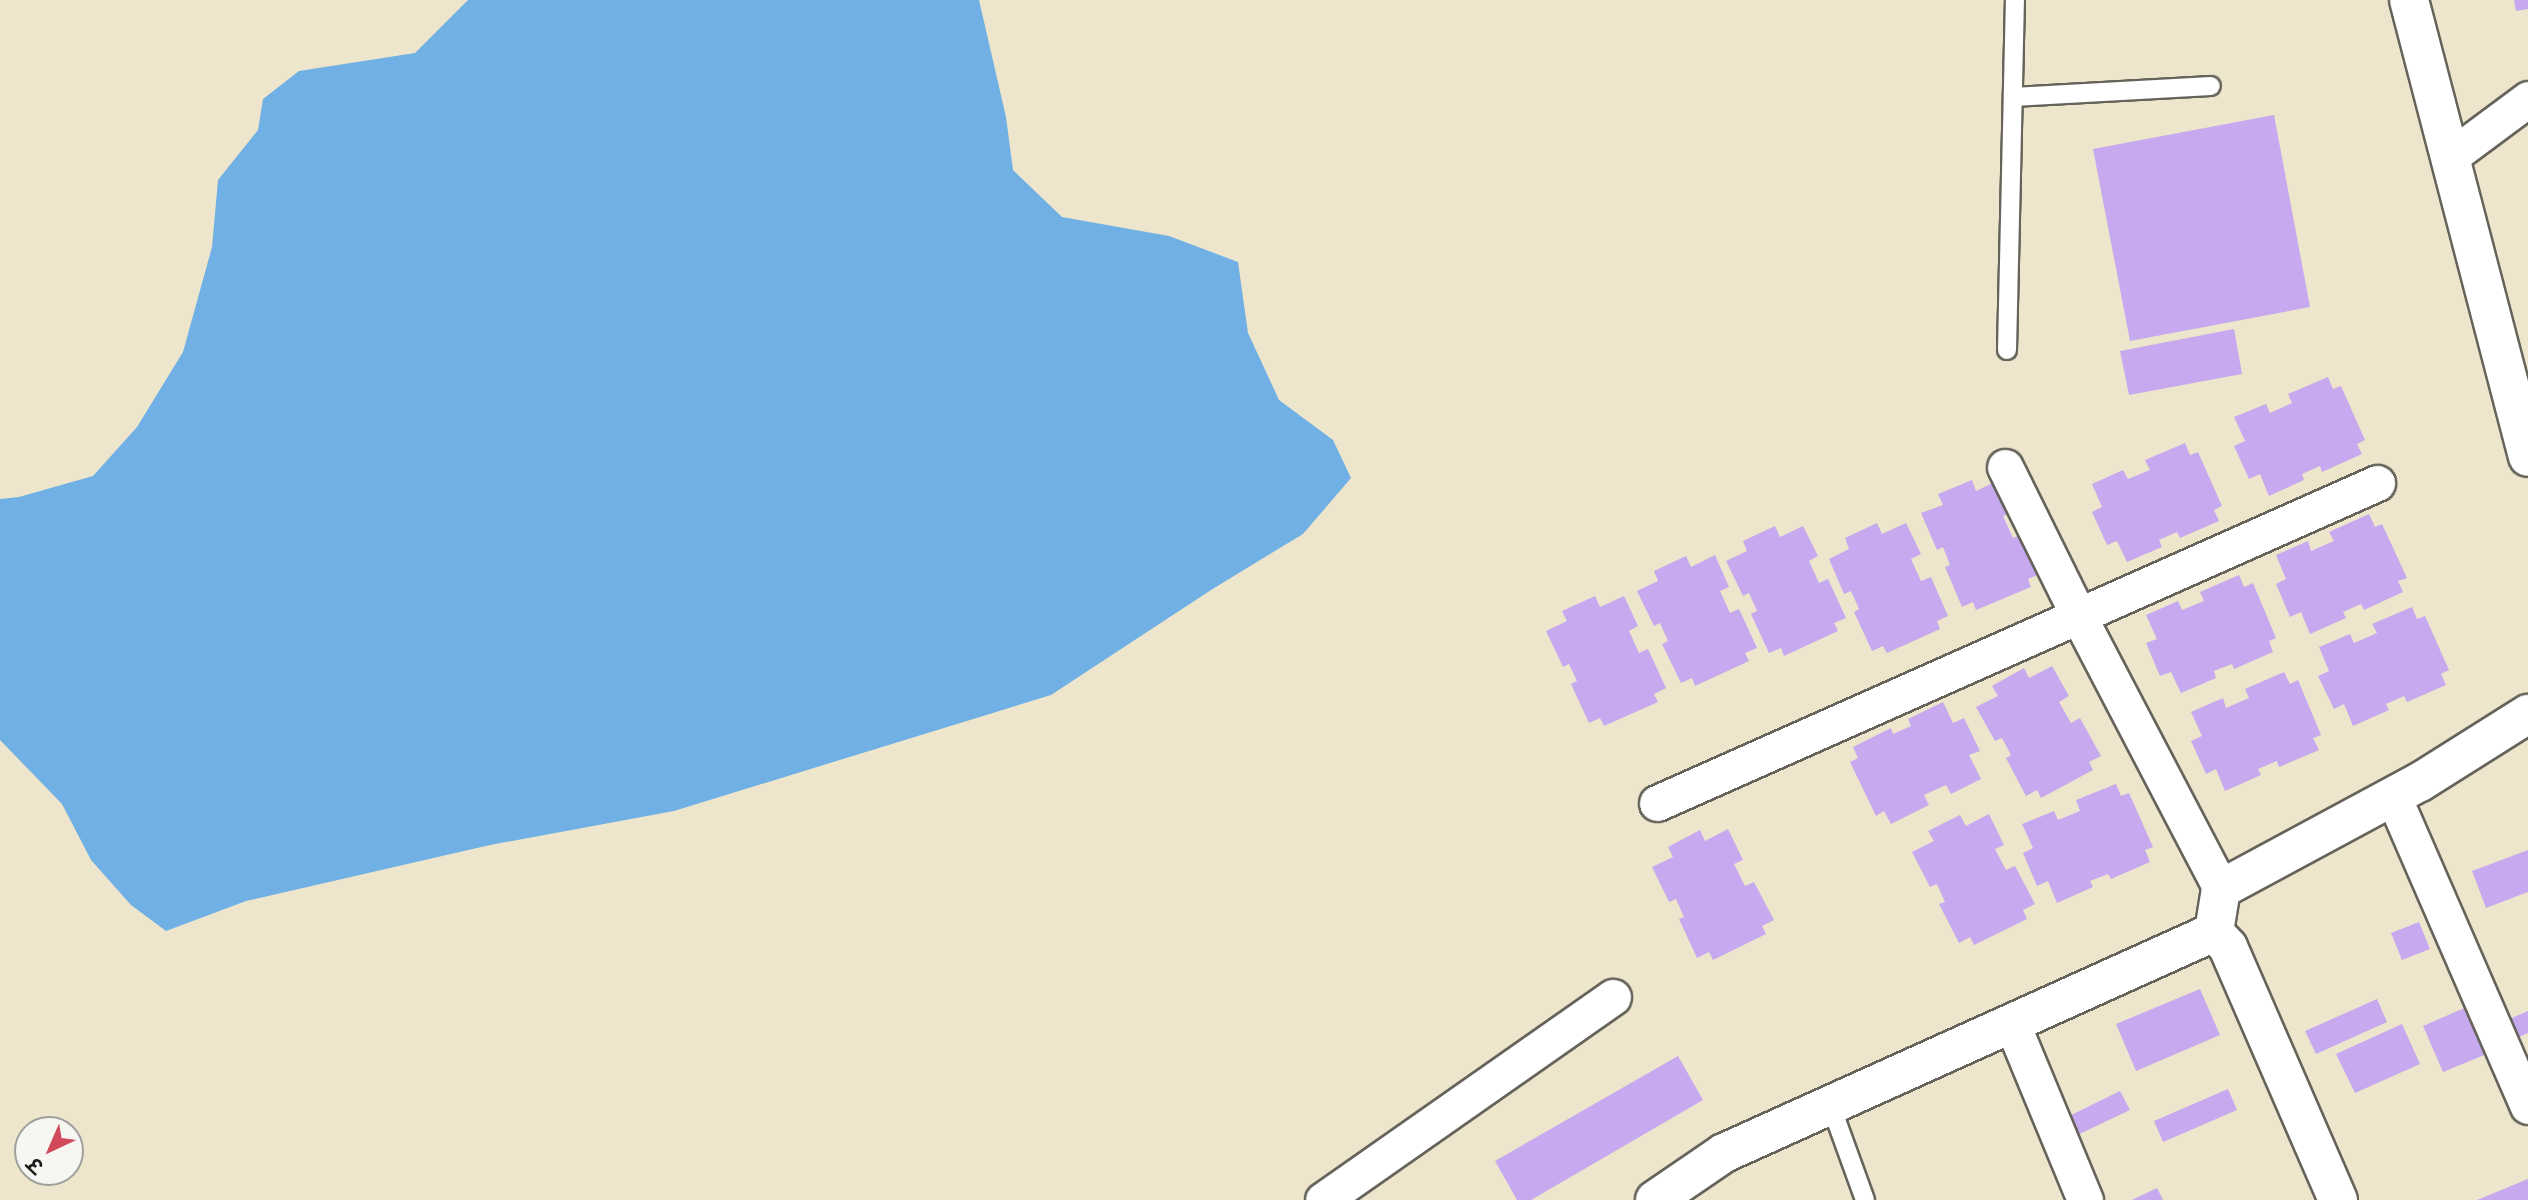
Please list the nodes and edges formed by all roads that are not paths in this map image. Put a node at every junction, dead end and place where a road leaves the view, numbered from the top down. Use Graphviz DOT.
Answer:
graph roads {
  1 [pos="2015,0"];
  2 [pos="2409,0"];
  3 [pos="2211,86"];
  4 [pos="2013,97"];
  5 [pos="2528,99"];
  6 [pos="2450,158"];
  7 [pos="2007,350"];
  8 [pos="2528,457"];
  9 [pos="2005,467"];
  10 [pos="2377,483"];
  11 [pos="2078,615"];
  12 [pos="2528,714"];
  13 [pos="2393,796"];
  14 [pos="1657,803"];
  15 [pos="2221,889"];
  16 [pos="2214,932"];
  17 [pos="1613,997"];
  18 [pos="2013,1026"];
  19 [pos="1831,1106"];
  20 [pos="2528,1106"];
  21 [pos="1323,1200"];
  22 [pos="1655,1200"];
  23 [pos="1865,1200"];
  24 [pos="2085,1200"];
  25 [pos="2338,1200"];
  1 -- 4 [label="lane"];
  2 -- 6 [label="street"];
  3 -- 4 [label="lane"];
  4 -- 7 [label="lane"];
  5 -- 6 [label="street"];
  6 -- 8 [label="street"];
  9 -- 11 [label="street"];
  10 -- 11 [label="street"];
  11 -- 14 [label="street"];
  11 -- 15 [label="street"];
  12 -- 13 [label="street"];
  13 -- 15 [label="street"];
  13 -- 20 [label="street"];
  15 -- 16 [label="street"];
  16 -- 18 [label="street"];
  16 -- 25 [label="street"];
  17 -- 21 [label="street"];
  18 -- 19 [label="street"];
  18 -- 24 [label="street"];
  19 -- 22 [label="street"];
  19 -- 23 [label="lane"];
}
